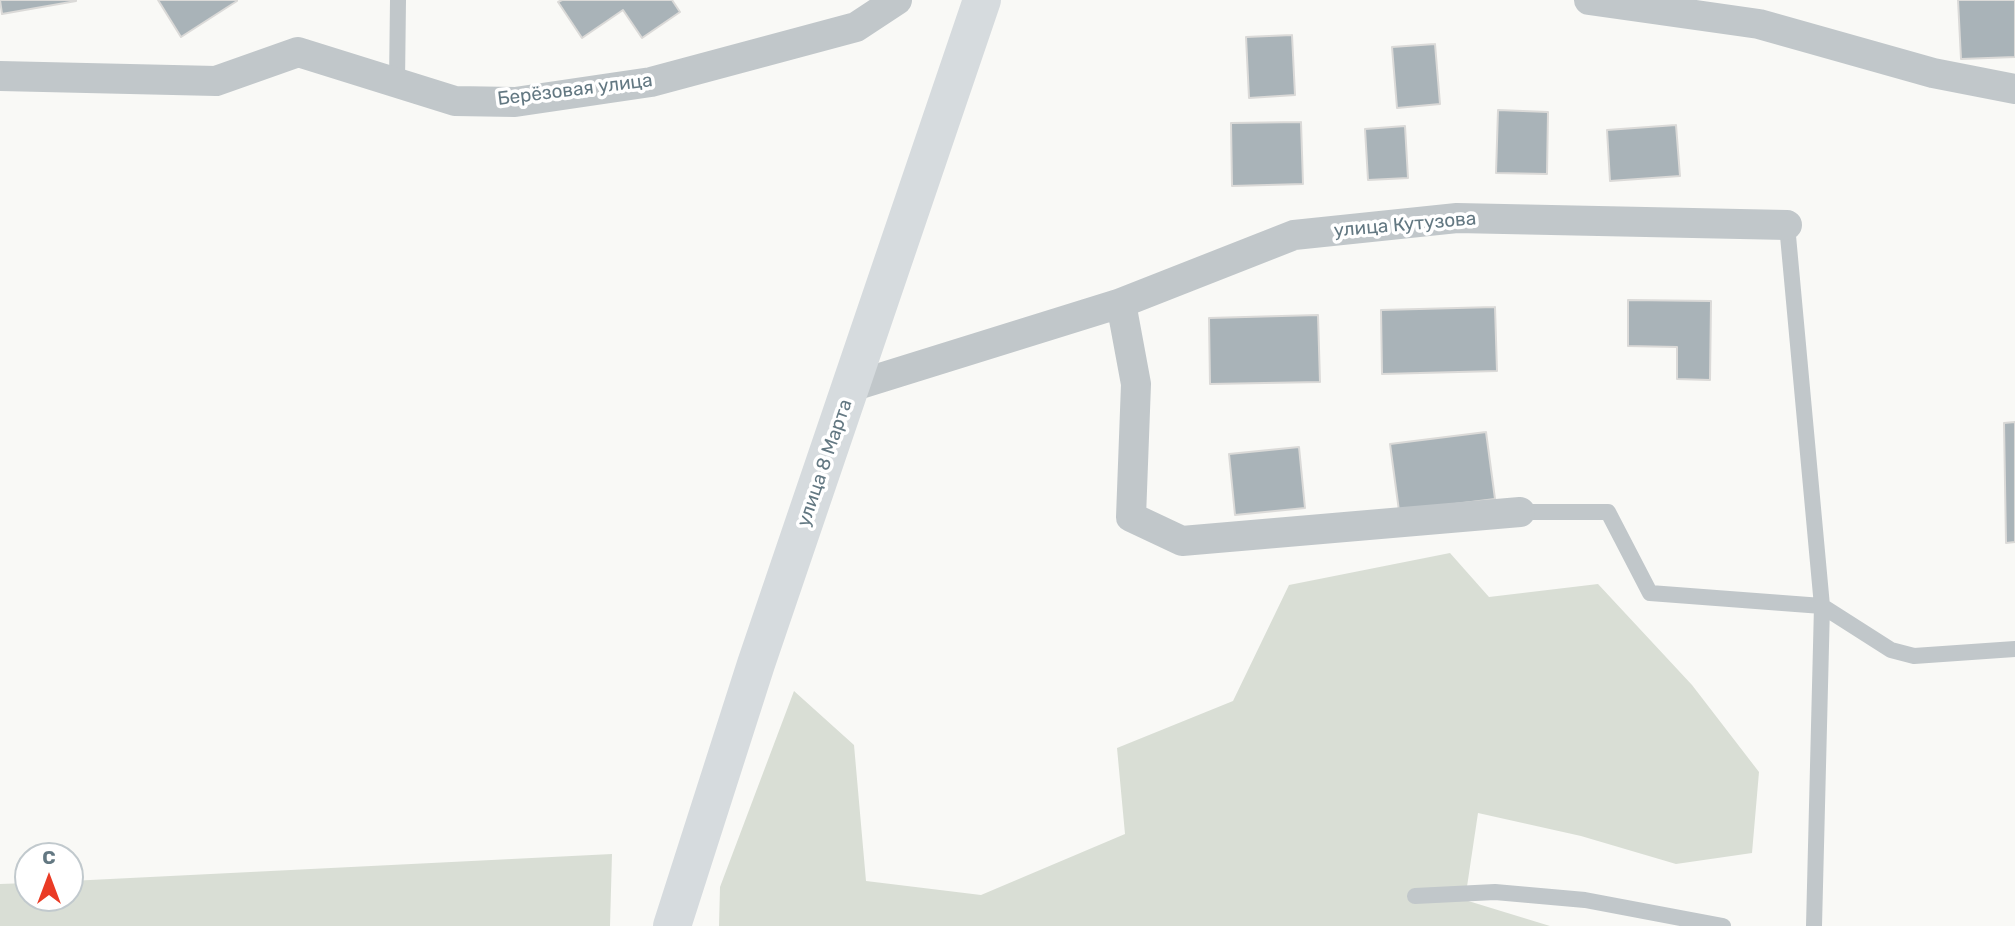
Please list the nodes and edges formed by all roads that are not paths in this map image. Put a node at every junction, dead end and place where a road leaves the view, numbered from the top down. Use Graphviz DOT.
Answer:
graph roads {
  1 [pos="398,0"];
  2 [pos="897,0"];
  3 [pos="982,0"];
  4 [pos="1589,0"];
  5 [pos="0,76"];
  6 [pos="397,83"];
  7 [pos="2015,89"];
  8 [pos="1787,225"];
  9 [pos="1121,303"];
  10 [pos="851,387"];
  11 [pos="1520,512"];
  12 [pos="1822,606"];
  13 [pos="2015,649"];
  14 [pos="1415,896"];
  15 [pos="679,918"];
  16 [pos="1723,926"];
  17 [pos="1814,926"];
  1 -- 6 [label="lane"];
  2 -- 6 [label="street, Берёзовая улица"];
  3 -- 10 [label="main road, улица 8 Марта"];
  4 -- 7 [label="street"];
  5 -- 6 [label="street, Берёзовая улица"];
  8 -- 9 [label="street, улица Кутузова"];
  8 -- 12 [label="lane"];
  9 -- 10 [label="street, улица Кутузова"];
  9 -- 11 [label="street"];
  10 -- 15 [label="main road, улица 8 Марта"];
  11 -- 12 [label="lane"];
  12 -- 13 [label="lane"];
  12 -- 17 [label="lane"];
  14 -- 16 [label="lane"];
}
